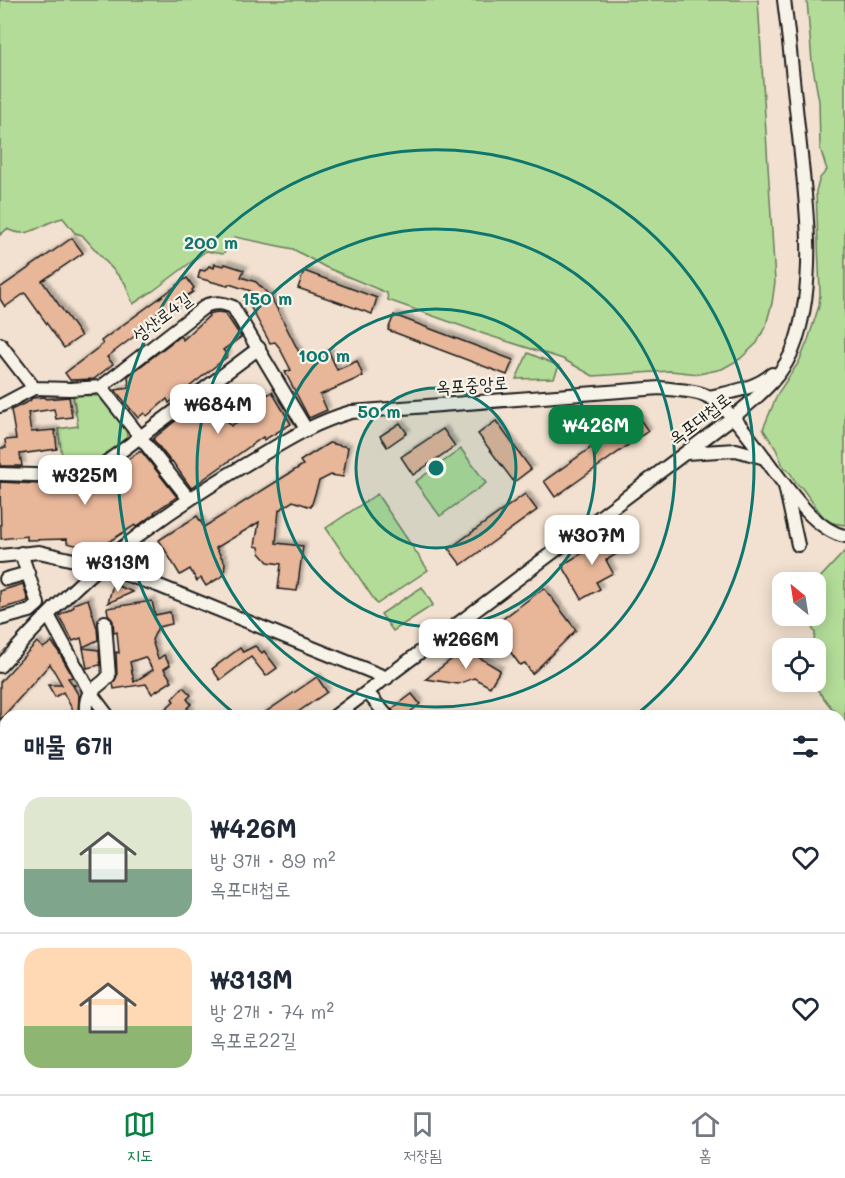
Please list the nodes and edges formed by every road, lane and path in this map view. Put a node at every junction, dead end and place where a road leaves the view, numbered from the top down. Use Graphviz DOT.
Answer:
graph roads {
  1 [pos="784,0"];
  2 [pos="0,344"];
  3 [pos="258,348"];
  4 [pos="785,364"];
  5 [pos="101,387"];
  6 [pos="34,388"];
  7 [pos="709,397"];
  8 [pos="0,406"];
  9 [pos="733,417"];
  10 [pos="306,429"];
  11 [pos="141,437"];
  12 [pos="686,453"];
  13 [pos="765,458"];
  14 [pos="0,474"];
  15 [pos="784,482"];
  16 [pos="189,499"];
  17 [pos="845,536"];
  18 [pos="798,545"];
  19 [pos="21,553"];
  20 [pos="0,556"];
  21 [pos="100,566"];
  22 [pos="28,573"];
  23 [pos="6,579"];
  24 [pos="48,615"];
  25 [pos="0,619"];
  26 [pos="105,622"];
  27 [pos="0,666"];
  28 [pos="387,678"];
  29 [pos="90,692"];
  30 [pos="367,692"];
  31 [pos="86,710"];
  32 [pos="104,710"];
  33 [pos="343,710"];
  34 [pos="382,710"];
  1 -- 4 [label="street, 옥포대첩로"];
  2 -- 6 [label="street"];
  3 -- 5 [label="street, 성산로4길"];
  3 -- 10 [label="street, 성산로4길"];
  3 -- 11 [label="street"];
  4 -- 7 [label="street"];
  4 -- 9 [label="street, 옥포대첩로"];
  5 -- 6 [label="street"];
  5 -- 11 [label="street"];
  6 -- 8 [label="street"];
  7 -- 9 [label="street, 옥포중앙로"];
  7 -- 10 [label="street, 옥포중앙로"];
  9 -- 12 [label="street, 옥포대첩로"];
  9 -- 13 [label="street, 옥포중앙로"];
  10 -- 16 [label="street, 옥포중앙로"];
  11 -- 14 [label="street"];
  11 -- 16 [label="street"];
  12 -- 13 [label="street"];
  12 -- 28 [label="street, 옥포대첩로"];
  13 -- 15 [label="street, 옥포중앙로"];
  15 -- 17 [label="street, 옥포중앙로"];
  15 -- 18 [label="street"];
  16 -- 21 [label="street, 옥포중앙로"];
  19 -- 20 [label="street"];
  19 -- 21 [label="street"];
  19 -- 22 [label="street"];
  21 -- 24 [label="street, 옥포중앙로"];
  21 -- 28 [label="street"];
  22 -- 23 [label="street"];
  22 -- 25 [label="street"];
  24 -- 27 [label="street, 옥포중앙로"];
  24 -- 29 [label="street"];
  26 -- 29 [label="street"];
  28 -- 30 [label="street, 옥포대첩로"];
  29 -- 31 [label="street"];
  29 -- 32 [label="street"];
  30 -- 33 [label="street, 옥포대첩로"];
  30 -- 34 [label="street"];
}
